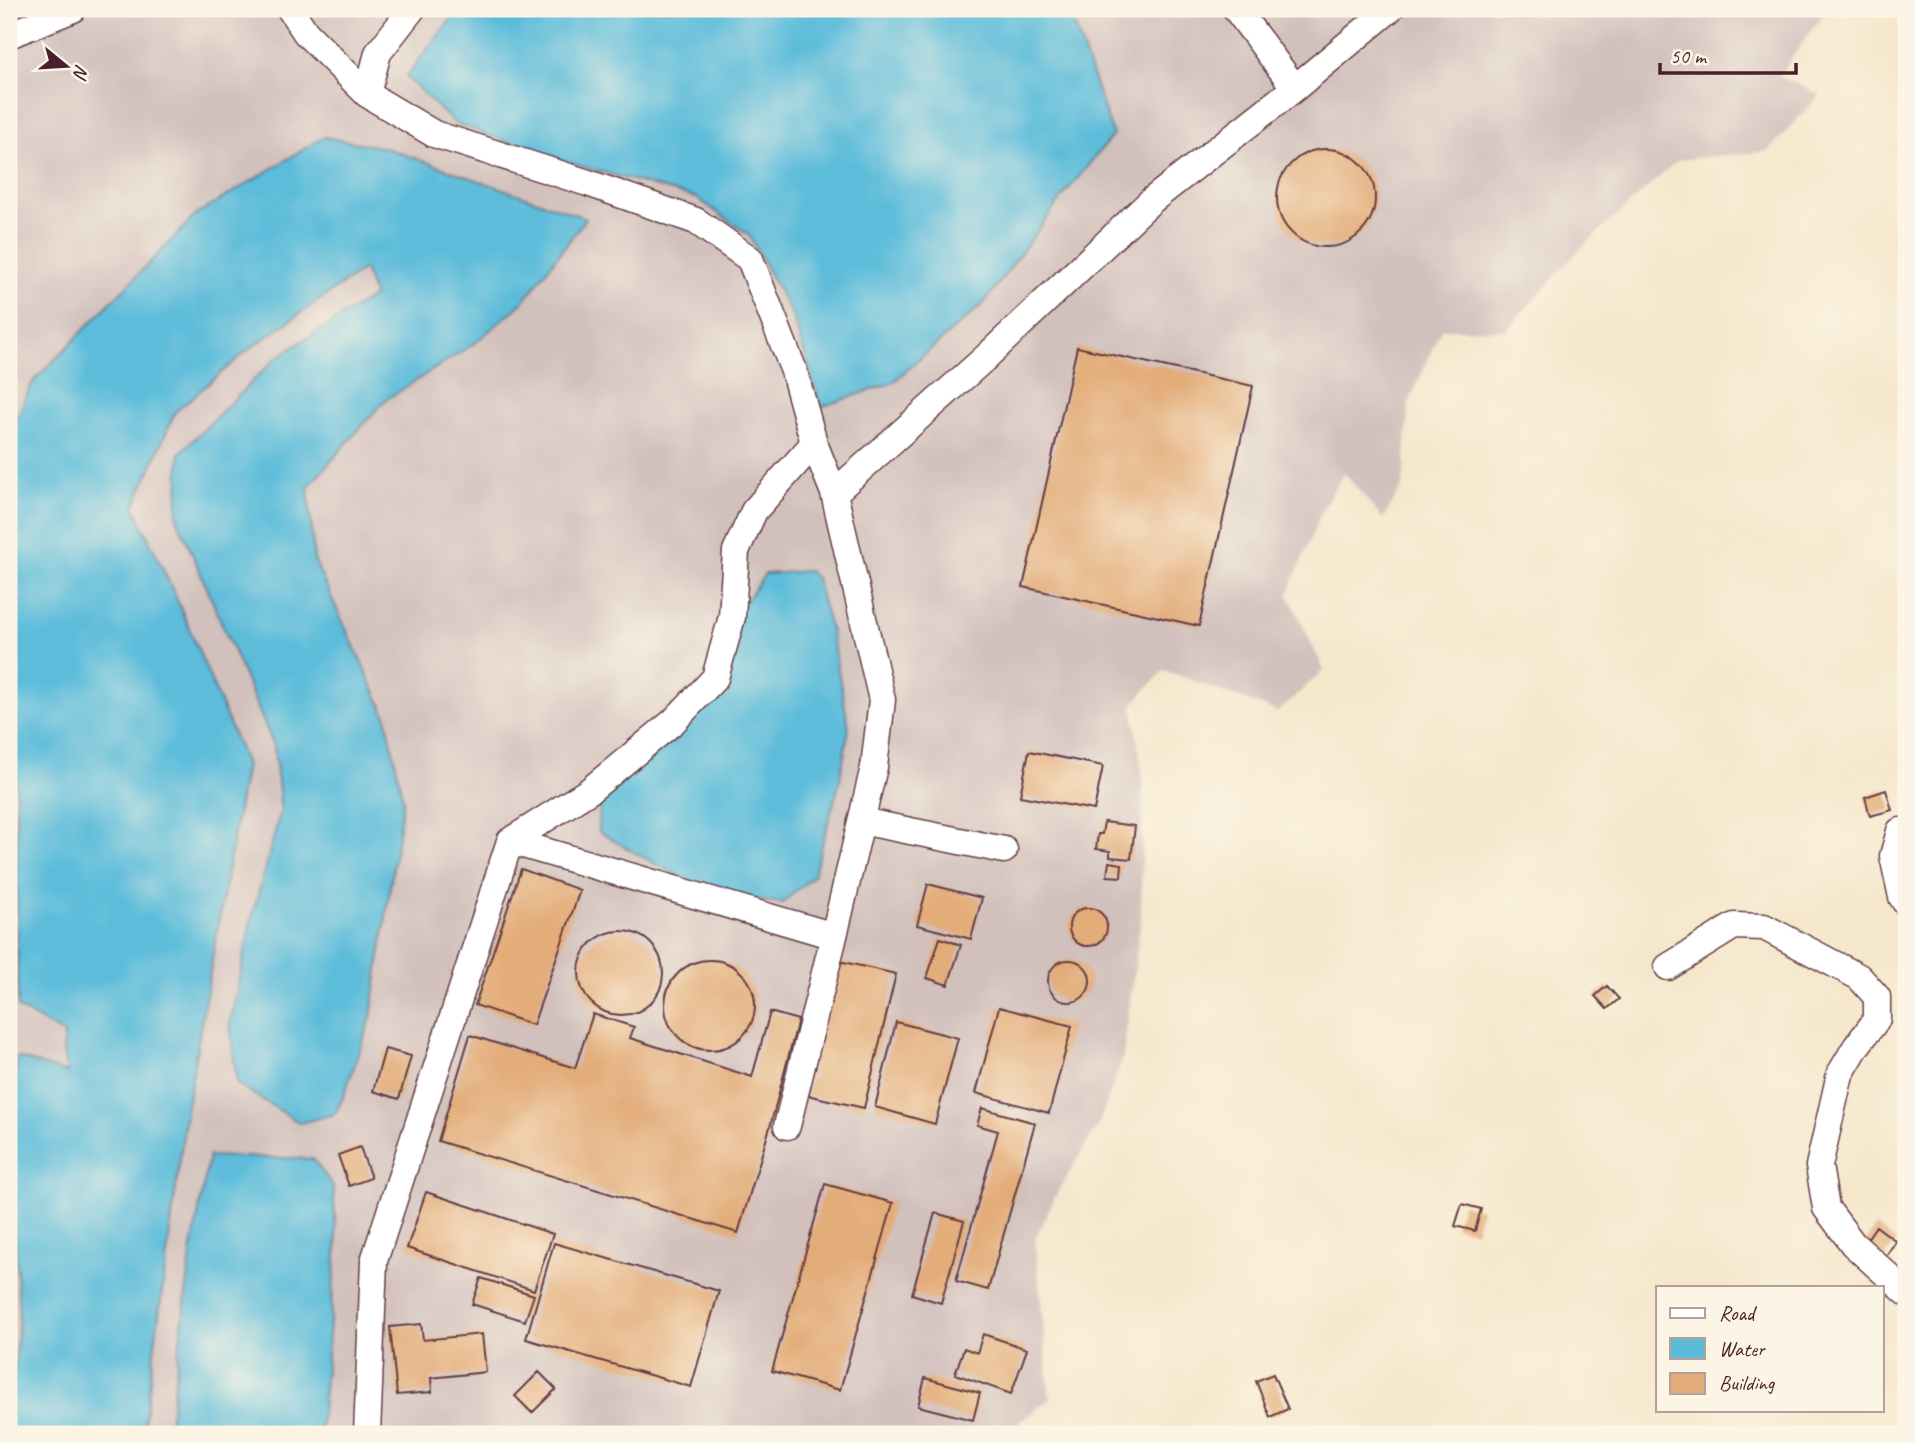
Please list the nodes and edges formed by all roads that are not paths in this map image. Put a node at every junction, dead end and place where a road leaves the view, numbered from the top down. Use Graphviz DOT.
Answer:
graph roads {
  1 [pos="73,9"];
  2 [pos="290,9"];
  3 [pos="412,9"];
  4 [pos="1236,9"];
  5 [pos="1390,9"];
  6 [pos="9,35"];
  7 [pos="1296,88"];
  8 [pos="367,94"];
  9 [pos="814,443"];
  10 [pos="834,493"];
  11 [pos="861,821"];
  12 [pos="1900,831"];
  13 [pos="510,841"];
  14 [pos="1004,850"];
  15 [pos="1906,903"];
  16 [pos="834,936"];
  17 [pos="1668,967"];
  18 [pos="787,1126"];
  19 [pos="1906,1292"];
  20 [pos="366,1434"];
  1 -- 6 [label="street"];
  2 -- 8 [label="street"];
  3 -- 8 [label="street"];
  4 -- 7 [label="street"];
  5 -- 7 [label="street"];
  7 -- 10 [label="street"];
  8 -- 9 [label="street"];
  9 -- 10 [label="street"];
  9 -- 13 [label="street"];
  10 -- 11 [label="street"];
  11 -- 14 [label="street"];
  11 -- 16 [label="street"];
  12 -- 15 [label="street"];
  13 -- 16 [label="street"];
  13 -- 20 [label="street"];
  16 -- 18 [label="street"];
  17 -- 19 [label="street"];
}
